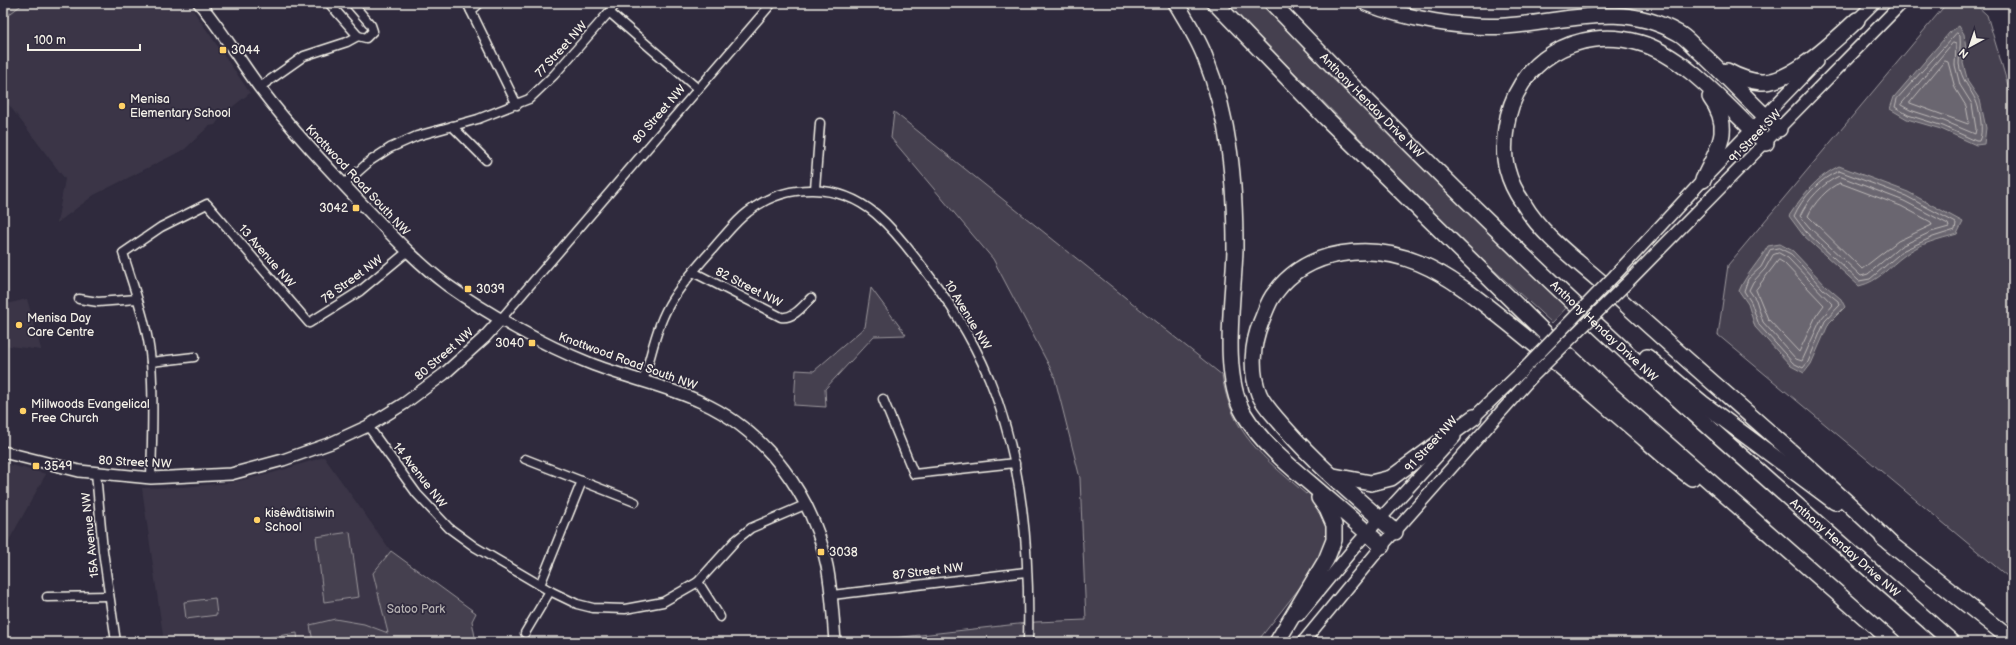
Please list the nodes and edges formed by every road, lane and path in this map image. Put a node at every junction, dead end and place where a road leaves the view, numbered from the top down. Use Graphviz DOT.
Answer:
graph roads {
  1 [pos="200,3"];
  2 [pos="329,3"];
  3 [pos="352,3"];
  4 [pos="467,3"];
  5 [pos="480,3"];
  6 [pos="617,3"];
  7 [pos="772,3"];
  8 [pos="1176,3"];
  9 [pos="1215,3"];
  10 [pos="1272,3"];
  11 [pos="1366,3"];
  12 [pos="1874,3"];
  13 [pos="1902,3"];
  14 [pos="471,11"];
  15 [pos="609,12"];
  16 [pos="1857,20"];
  17 [pos="358,36"];
  18 [pos="1702,53"];
  19 [pos="1694,75"];
  20 [pos="260,87"];
  21 [pos="698,89"];
  22 [pos="517,105"];
  23 [pos="1765,116"];
  24 [pos="820,123"];
  25 [pos="452,126"];
  26 [pos="1779,129"];
  27 [pos="1752,130"];
  28 [pos="1766,143"];
  29 [pos="486,160"];
  30 [pos="1703,180"];
  31 [pos="343,184"];
  32 [pos="815,189"];
  33 [pos="861,204"];
  34 [pos="407,252"];
  35 [pos="693,272"];
  36 [pos="1615,275"];
  37 [pos="1561,290"];
  38 [pos="811,298"];
  39 [pos="79,299"];
  40 [pos="138,299"];
  41 [pos="501,318"];
  42 [pos="310,323"];
  43 [pos="194,357"];
  44 [pos="151,362"];
  45 [pos="643,382"];
  46 [pos="883,399"];
  47 [pos="1474,417"];
  48 [pos="368,426"];
  49 [pos="3,452"];
  50 [pos="525,459"];
  51 [pos="1015,463"];
  52 [pos="1298,472"];
  53 [pos="96,473"];
  54 [pos="1331,475"];
  55 [pos="151,478"];
  56 [pos="582,481"];
  57 [pos="635,502"];
  58 [pos="807,504"];
  59 [pos="1752,517"];
  60 [pos="1380,519"];
  61 [pos="1395,532"];
  62 [pos="1368,533"];
  63 [pos="1891,544"];
  64 [pos="1382,546"];
  65 [pos="1026,572"];
  66 [pos="698,582"];
  67 [pos="540,585"];
  68 [pos="550,591"];
  69 [pos="832,595"];
  70 [pos="108,596"];
  71 [pos="47,597"];
  72 [pos="720,617"];
  73 [pos="525,633"];
  74 [pos="2013,641"];
  75 [pos="116,642"];
  76 [pos="835,642"];
  77 [pos="1028,642"];
  78 [pos="1277,642"];
  79 [pos="1303,642"];
  80 [pos="1892,642"];
  81 [pos="1952,642"];
  1 -- 20 [label="main road, Knottwood Road South NW"];
  2 -- 17 [label="street"];
  3 -- 17 [label="street"];
  4 -- 14 [label="street"];
  5 -- 14 [label="street"];
  6 -- 15 [label="street, 77 Street NW"];
  7 -- 21 [label="street, 80 Street NW"];
  8 -- 52 [label="highway"];
  9 -- 59 [label="highway"];
  10 -- 37 [label="highway, Anthony Henday Drive NW"];
  11 -- 18 [label="highway"];
  12 -- 16 [label="main road, 91 Street SW"];
  13 -- 26 [label="main road, 91 Street SW"];
  14 -- 22 [label="street"];
  15 -- 21 [label="street"];
  15 -- 22 [label="street, 77 Street NW"];
  16 -- 18 [label="highway"];
  16 -- 23 [label="main road, 91 Street SW"];
  17 -- 20 [label="street"];
  18 -- 23 [label="highway"];
  19 -- 27 [label="highway"];
  19 -- 30 [label="highway"];
  19 -- 63 [label="highway"];
  20 -- 31 [label="main road, Knottwood Road South NW"];
  21 -- 41 [label="street, 80 Street NW"];
  22 -- 25 [label="street, 77 Street NW"];
  23 -- 26 [label="highway"];
  23 -- 27 [label="main road, 91 Street SW"];
  24 -- 32 [label="street"];
  25 -- 29 [label="street"];
  25 -- 31 [label="street, 77 Street NW"];
  26 -- 28 [label="main road, 91 Street SW"];
  27 -- 28 [label="highway"];
  27 -- 30 [label="main road, 91 Street SW"];
  28 -- 61 [label="main road, 91 Street SW, bridge"];
  30 -- 36 [label="main road, 91 Street SW"];
  31 -- 34 [label="main road, Knottwood Road South NW"];
  32 -- 33 [label="street, 82 Street NW"];
  32 -- 35 [label="street, 82 Street NW"];
  33 -- 51 [label="street, 10 Avenue NW"];
  34 -- 41 [label="main road, Knottwood Road South NW"];
  34 -- 42 [label="street, 78 Street NW"];
  35 -- 38 [label="street, 82 Street NW"];
  35 -- 45 [label="street, 82 Street NW"];
  36 -- 47 [label="main road, 91 Street NW, bridge"];
  37 -- 63 [label="highway"];
  37 -- 81 [label="highway, Anthony Henday Drive NW"];
  39 -- 40 [label="street"];
  40 -- 42 [label="street, 13 Avenue NW"];
  40 -- 44 [label="street"];
  41 -- 45 [label="main road, Knottwood Road South NW"];
  41 -- 48 [label="main road, 80 Street NW"];
  43 -- 44 [label="street"];
  44 -- 55 [label="street"];
  45 -- 58 [label="main road, Knottwood Road South NW"];
  46 -- 51 [label="street"];
  47 -- 54 [label="highway"];
  47 -- 60 [label="main road, 91 Street NW"];
  48 -- 55 [label="main road, 80 Street NW"];
  48 -- 67 [label="street, 14 Avenue NW"];
  49 -- 53 [label="main road, 80 Street NW"];
  50 -- 56 [label="street"];
  51 -- 65 [label="street, 10 Avenue NW"];
  52 -- 62 [label="highway"];
  52 -- 78 [label="highway"];
  53 -- 55 [label="main road, 80 Street NW"];
  53 -- 70 [label="street, 15A Avenue NW"];
  54 -- 59 [label="highway"];
  54 -- 60 [label="highway"];
  56 -- 57 [label="street"];
  56 -- 67 [label="street"];
  58 -- 66 [label="street, 14 Avenue NW"];
  58 -- 69 [label="main road, Knottwood Road South NW"];
  59 -- 80 [label="highway"];
  60 -- 61 [label="highway"];
  60 -- 62 [label="main road, 91 Street NW"];
  61 -- 64 [label="main road"];
  62 -- 64 [label="highway"];
  62 -- 78 [label="main road, 91 Street NW"];
  63 -- 74 [label="highway"];
  64 -- 79 [label="main road"];
  65 -- 69 [label="street, 87 Street NW"];
  65 -- 77 [label="street, 10 Avenue NW"];
  66 -- 68 [label="street, 14 Avenue NW"];
  66 -- 72 [label="street"];
  67 -- 68 [label="street, 14 Avenue NW"];
  68 -- 73 [label="street"];
  69 -- 76 [label="main road, Knottwood Road South NW"];
  70 -- 71 [label="street, 15A Avenue NW"];
  70 -- 75 [label="street, 15A Avenue NW"];
}
